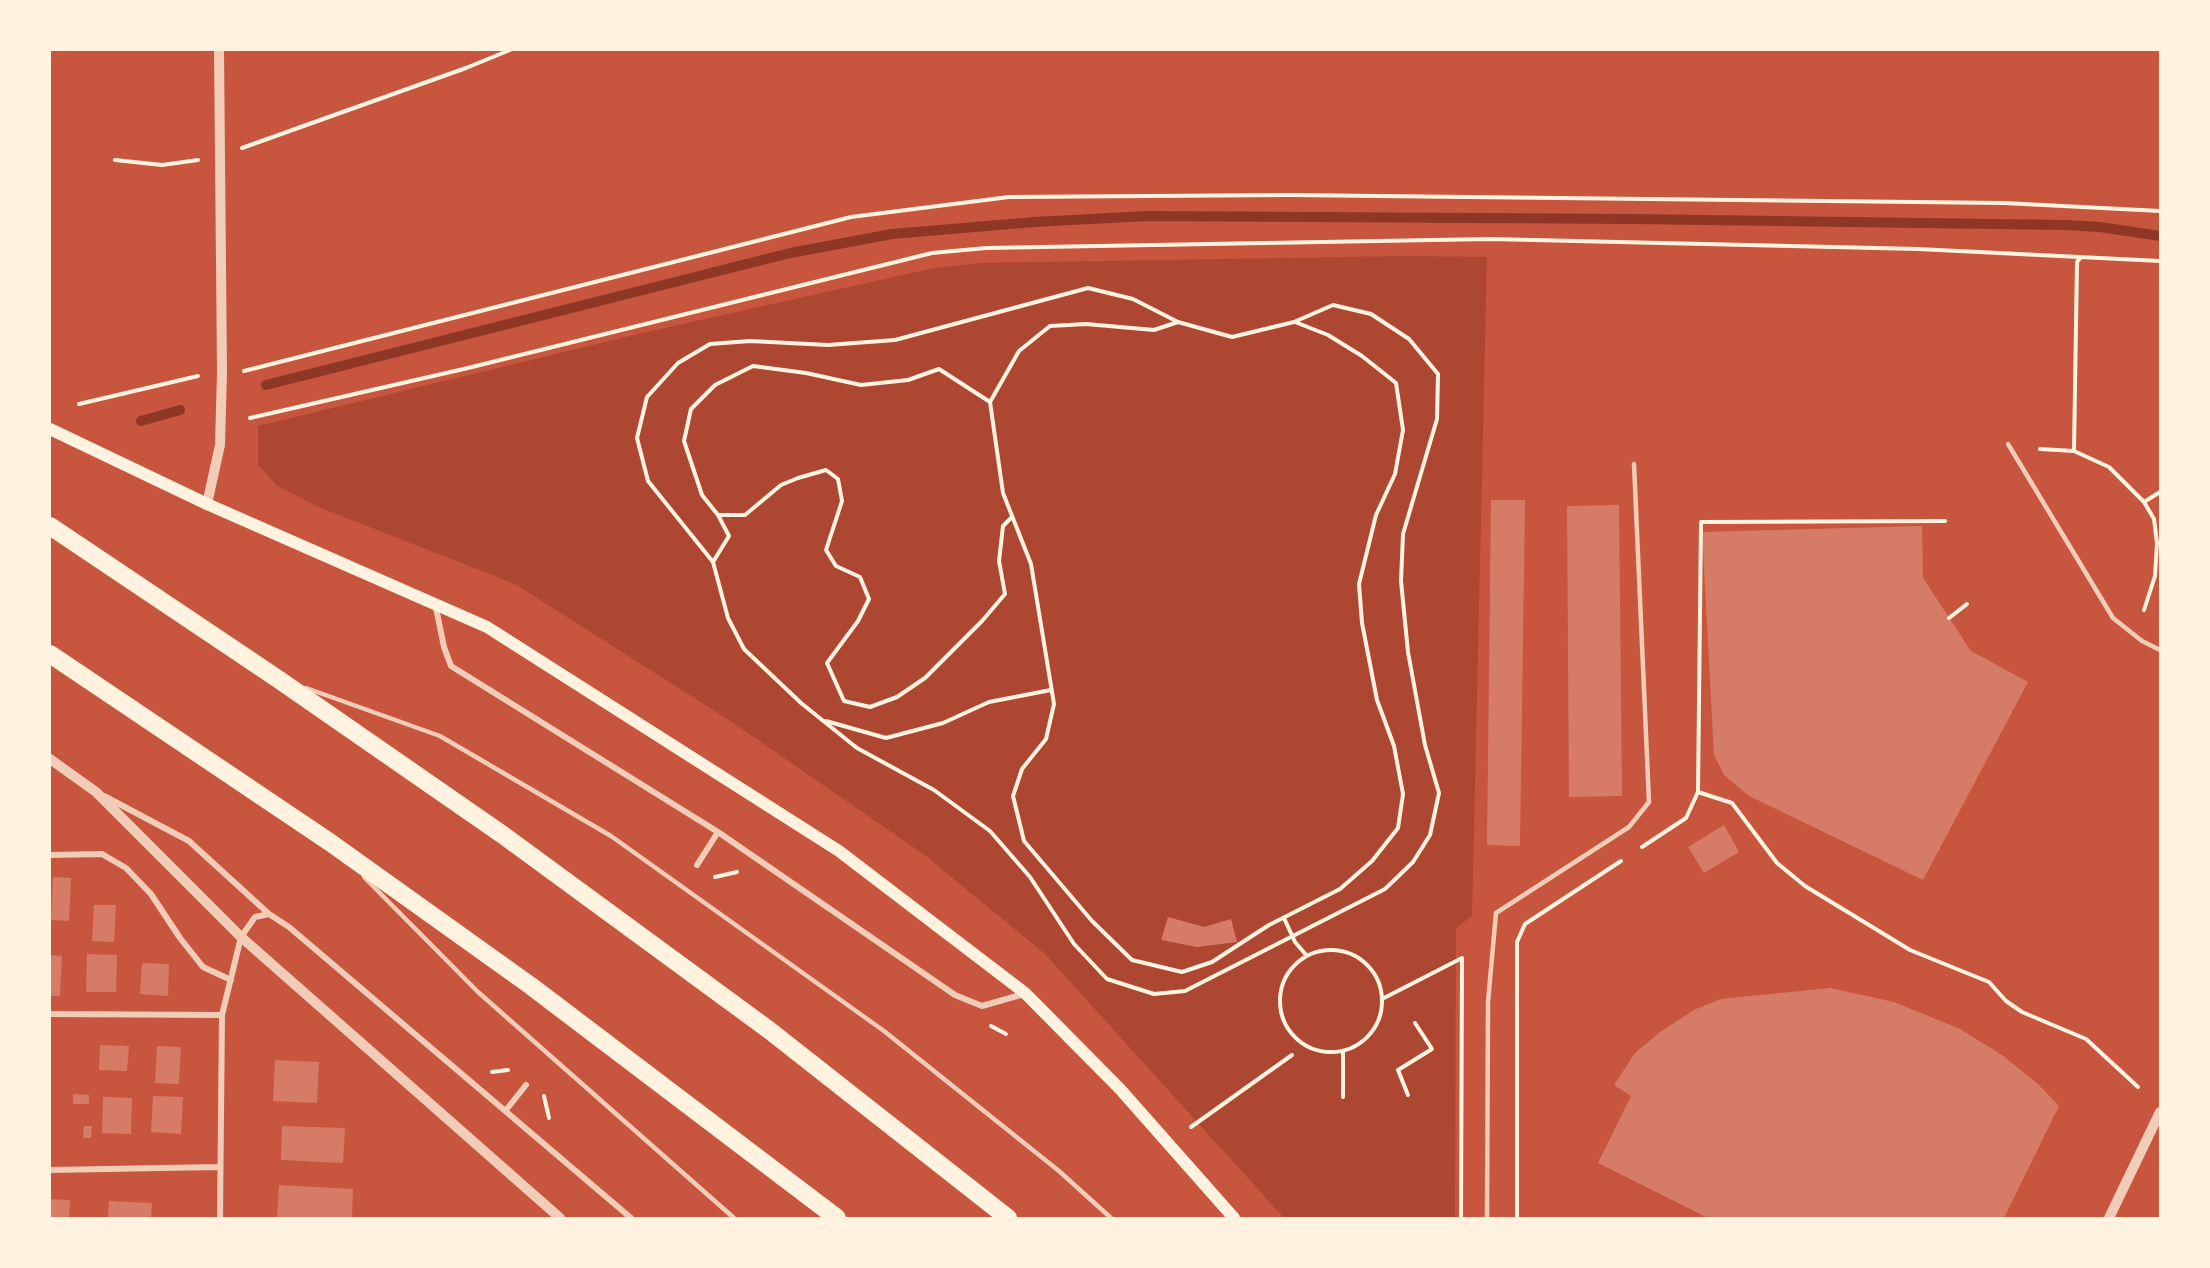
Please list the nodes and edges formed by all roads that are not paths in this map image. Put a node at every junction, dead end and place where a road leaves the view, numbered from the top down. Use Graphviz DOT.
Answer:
graph roads {
  1 [pos="219,50"];
  2 [pos="50,429"];
  3 [pos="2008,444"];
  4 [pos="1634,464"];
  5 [pos="207,504"];
  6 [pos="50,526"];
  7 [pos="434,602"];
  8 [pos="2160,650"];
  9 [pos="50,654"];
  10 [pos="278,678"];
  11 [pos="50,759"];
  12 [pos="96,792"];
  13 [pos="718,832"];
  14 [pos="331,843"];
  15 [pos="50,855"];
  16 [pos="697,865"];
  17 [pos="269,914"];
  18 [pos="241,937"];
  19 [pos="231,980"];
  20 [pos="1024,993"];
  21 [pos="50,1014"];
  22 [pos="222,1015"];
  23 [pos="526,1085"];
  24 [pos="506,1110"];
  25 [pos="2160,1112"];
  26 [pos="218,1167"];
  27 [pos="50,1170"];
  28 [pos="220,1218"];
  29 [pos="560,1218"];
  30 [pos="631,1218"];
  31 [pos="734,1218"];
  32 [pos="837,1218"];
  33 [pos="1008,1218"];
  34 [pos="1111,1218"];
  35 [pos="1234,1218"];
  36 [pos="1487,1218"];
  37 [pos="2109,1218"];
  1 -- 5 [label="street"];
  2 -- 5 [label="main road"];
  3 -- 8 [label="lane"];
  4 -- 36 [label="lane"];
  5 -- 7 [label="main road"];
  6 -- 10 [label="highway"];
  7 -- 13 [label="street"];
  7 -- 20 [label="main road"];
  9 -- 14 [label="highway"];
  10 -- 33 [label="highway"];
  10 -- 34 [label="lane"];
  11 -- 12 [label="street"];
  12 -- 17 [label="street"];
  12 -- 18 [label="street"];
  13 -- 16 [label="street"];
  13 -- 20 [label="street"];
  14 -- 31 [label="lane"];
  14 -- 32 [label="highway"];
  15 -- 19 [label="street"];
  17 -- 18 [label="street"];
  17 -- 24 [label="street"];
  18 -- 19 [label="street"];
  18 -- 29 [label="street"];
  19 -- 22 [label="street"];
  20 -- 35 [label="main road"];
  21 -- 22 [label="street"];
  22 -- 26 [label="street"];
  23 -- 24 [label="street"];
  24 -- 30 [label="street"];
  25 -- 37 [label="street"];
  26 -- 27 [label="street"];
  26 -- 28 [label="street"];
}
